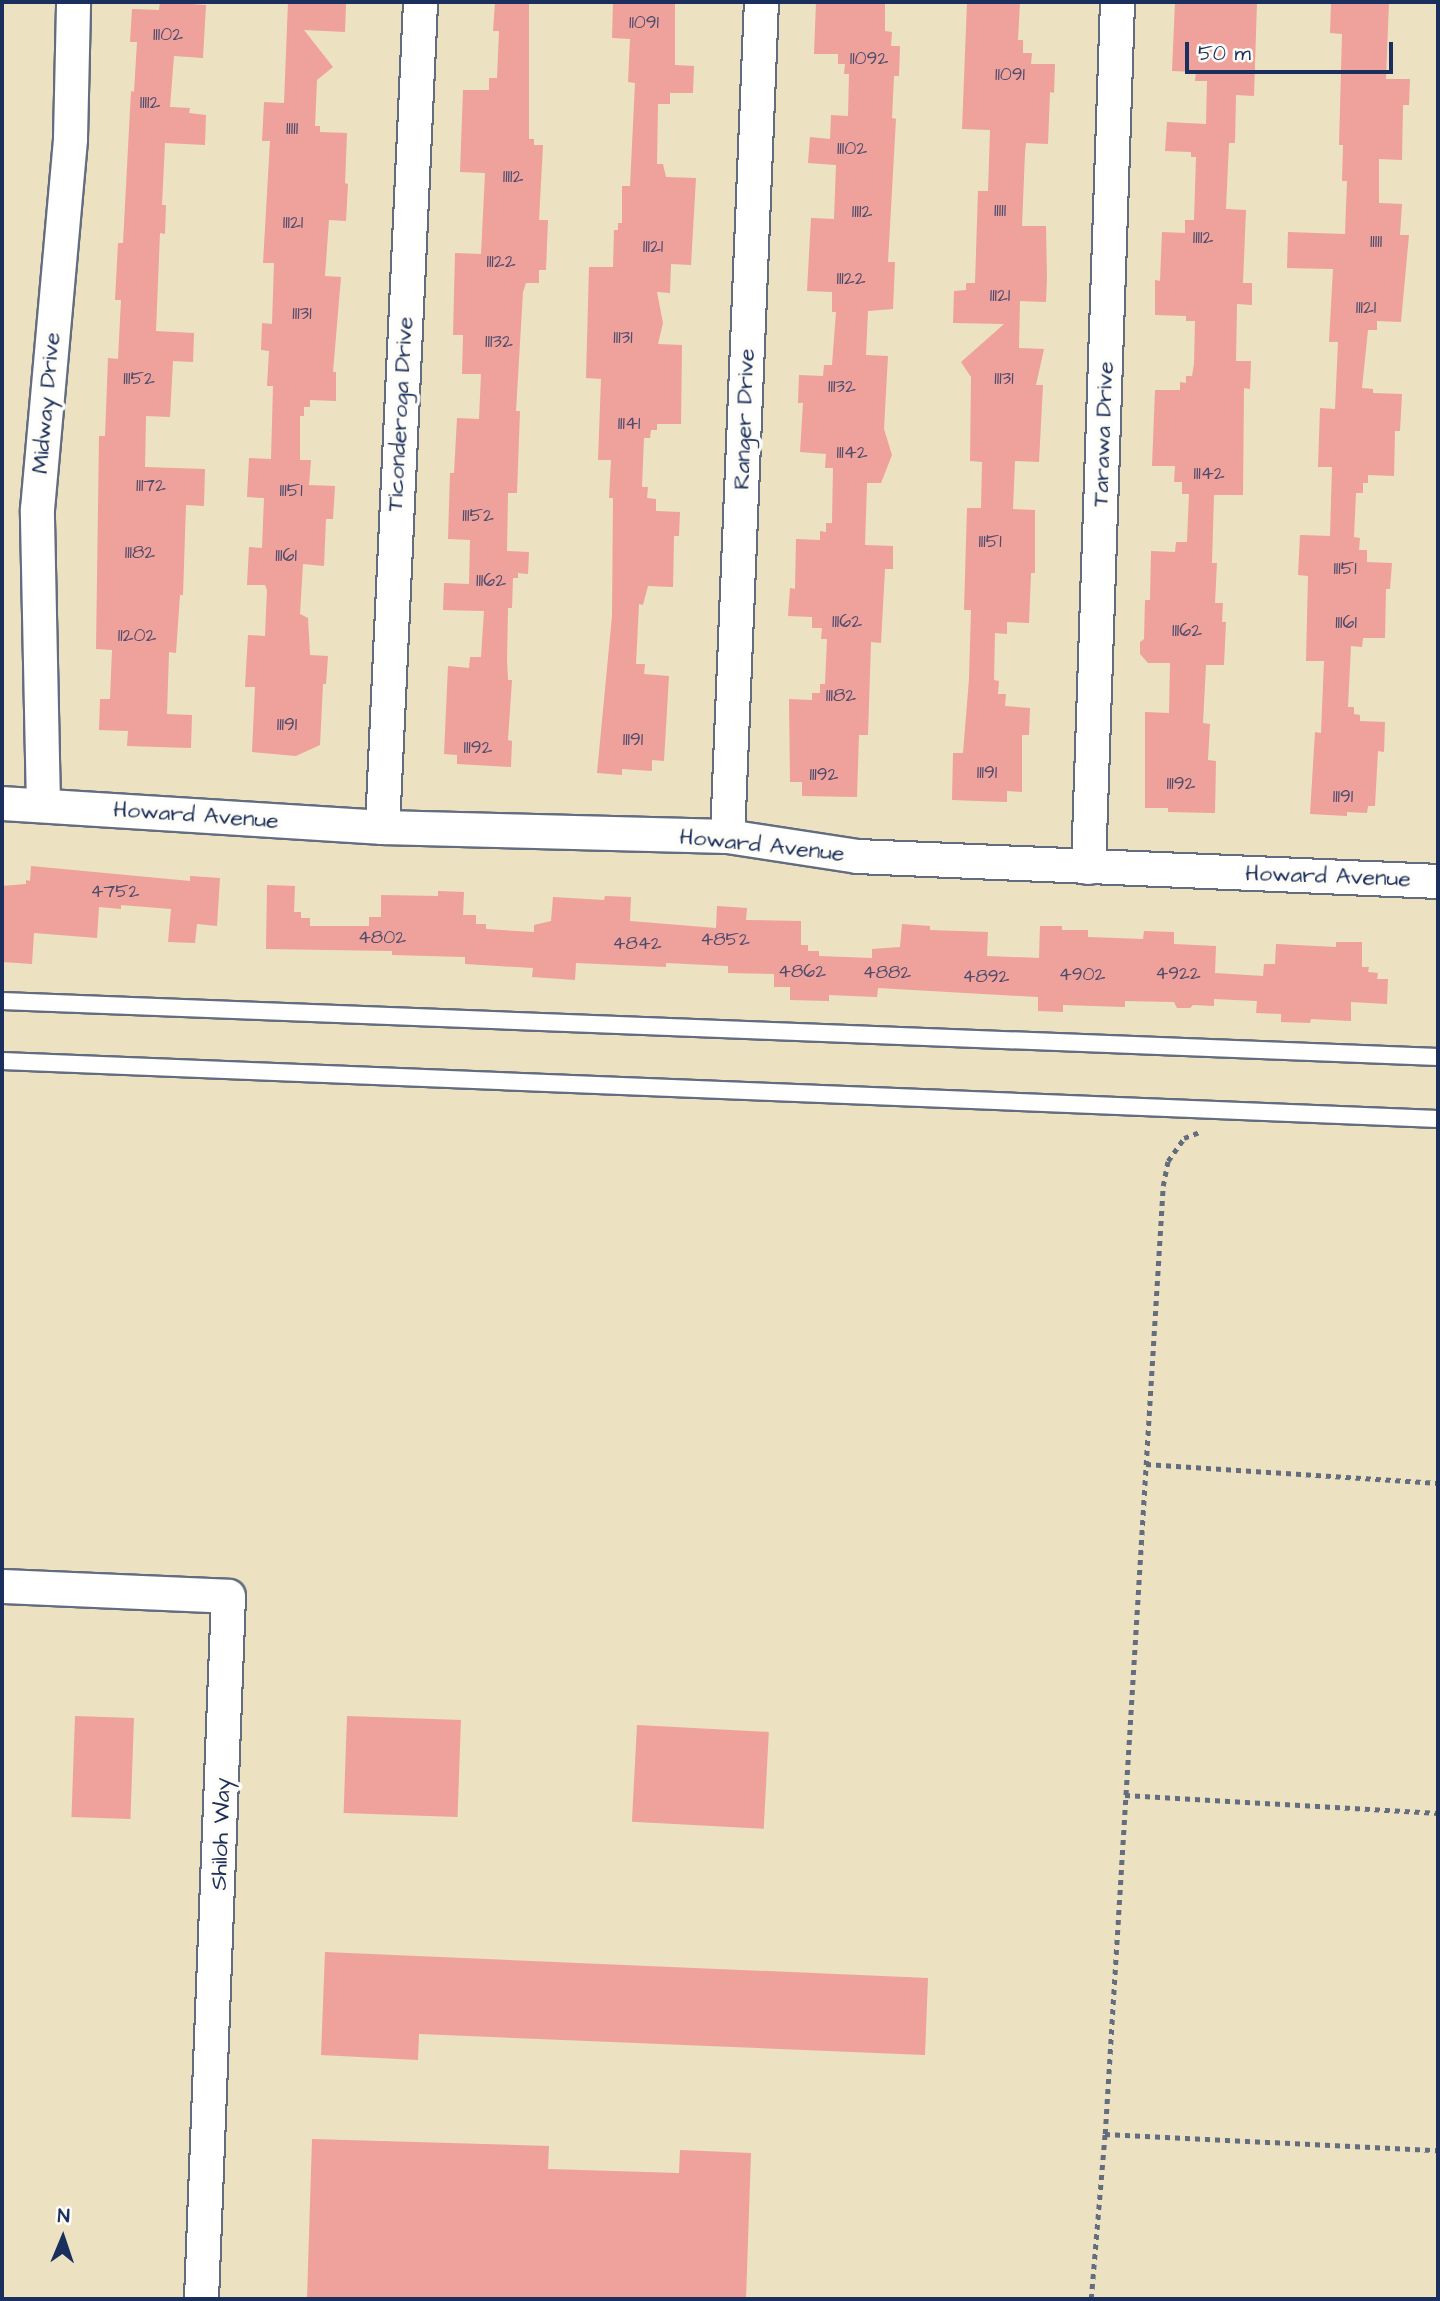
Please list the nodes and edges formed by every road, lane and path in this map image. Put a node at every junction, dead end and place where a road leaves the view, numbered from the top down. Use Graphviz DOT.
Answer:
graph roads {
  1 [pos="73,2"];
  2 [pos="420,2"];
  3 [pos="761,2"];
  4 [pos="1117,2"];
  5 [pos="2,803"];
  6 [pos="43,806"];
  7 [pos="382,827"];
  8 [pos="727,836"];
  9 [pos="1088,867"];
  10 [pos="1438,881"];
  11 [pos="2,1001"];
  12 [pos="1438,1057"];
  13 [pos="2,1061"];
  14 [pos="1438,1119"];
  15 [pos="1202,1131"];
  16 [pos="1146,1464"];
  17 [pos="1438,1483"];
  18 [pos="2,1586"];
  19 [pos="1125,1795"];
  20 [pos="1438,1814"];
  21 [pos="1105,2134"];
  22 [pos="1438,2150"];
  23 [pos="201,2299"];
  24 [pos="1091,2299"];
  1 -- 6 [label="street, Midway Drive"];
  2 -- 7 [label="street, Ticonderoga Drive"];
  3 -- 8 [label="street, Ranger Drive"];
  4 -- 9 [label="street, Tarawa Drive"];
  5 -- 6 [label="street, Howard Avenue"];
  6 -- 7 [label="street, Howard Avenue"];
  7 -- 8 [label="street, Howard Avenue"];
  8 -- 9 [label="street, Howard Avenue"];
  9 -- 10 [label="street, Howard Avenue"];
  11 -- 12 [label="lane"];
  13 -- 14 [label="lane"];
  15 -- 16 [label="path"];
  16 -- 17 [label="path"];
  16 -- 19 [label="path"];
  18 -- 23 [label="street, Shiloh Way"];
  19 -- 20 [label="path"];
  19 -- 21 [label="path"];
  21 -- 22 [label="path"];
  21 -- 24 [label="path"];
}
